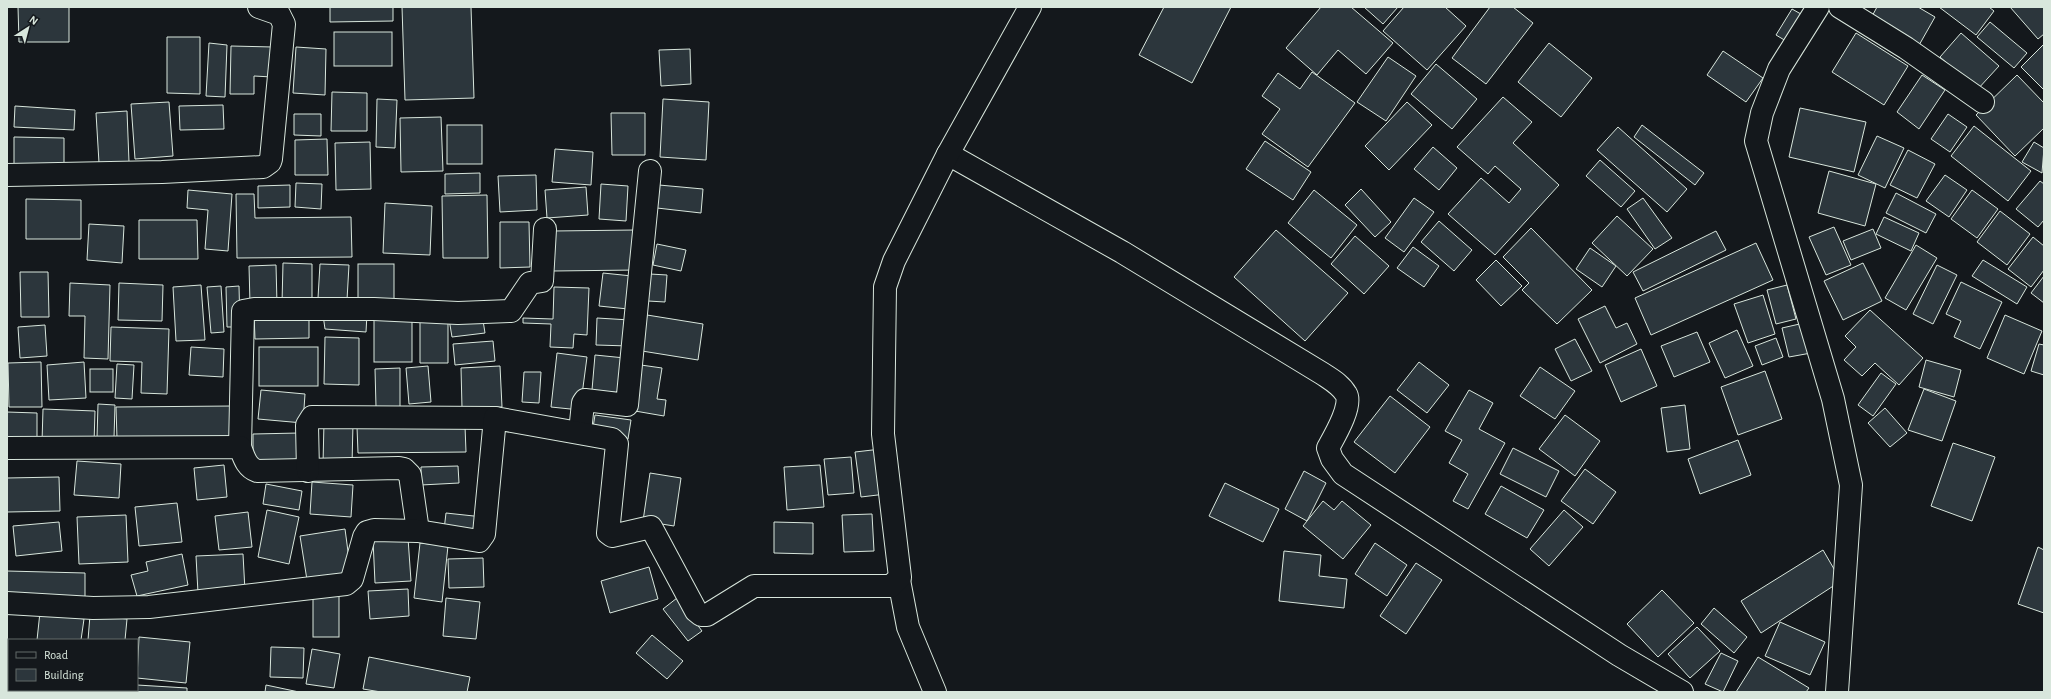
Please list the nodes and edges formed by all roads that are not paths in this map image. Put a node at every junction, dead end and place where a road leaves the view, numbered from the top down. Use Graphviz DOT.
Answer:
graph roads {
  1 [pos="259,7"];
  2 [pos="1030,7"];
  3 [pos="1818,7"];
  4 [pos="1840,7"];
  5 [pos="1983,102"];
  6 [pos="948,154"];
  7 [pos="650,171"];
  8 [pos="7,175"];
  9 [pos="545,229"];
  10 [pos="495,418"];
  11 [pos="580,432"];
  12 [pos="240,447"];
  13 [pos="7,448"];
  14 [pos="308,471"];
  15 [pos="418,531"];
  16 [pos="899,580"];
  17 [pos="7,603"];
  18 [pos="935,692"];
  19 [pos="1682,692"];
  20 [pos="1837,692"];
  1 -- 8 [label="street"];
  2 -- 6 [label="street"];
  3 -- 20 [label="street"];
  4 -- 5 [label="street"];
  6 -- 16 [label="street"];
  6 -- 19 [label="street"];
  7 -- 11 [label="street"];
  9 -- 12 [label="street"];
  10 -- 11 [label="street"];
  10 -- 14 [label="street"];
  10 -- 15 [label="street"];
  11 -- 16 [label="street"];
  12 -- 13 [label="street"];
  12 -- 14 [label="street"];
  14 -- 15 [label="street"];
  15 -- 17 [label="street"];
  16 -- 18 [label="street"];
}
